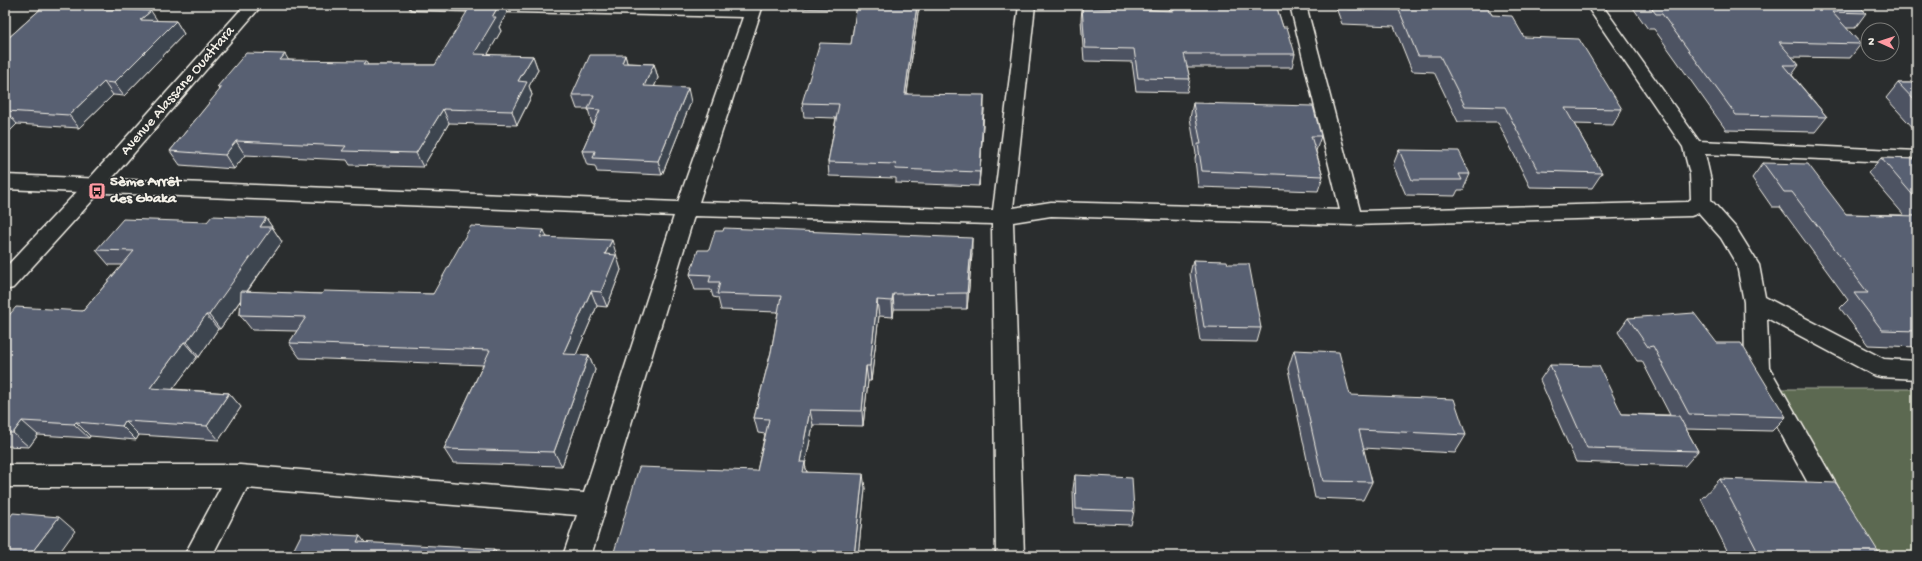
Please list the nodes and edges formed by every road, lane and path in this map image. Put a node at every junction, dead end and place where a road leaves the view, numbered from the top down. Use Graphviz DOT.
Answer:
graph roads {
  1 [pos="254,5"];
  2 [pos="417,5"];
  3 [pos="1027,5"];
  4 [pos="1298,5"];
  5 [pos="1594,5"];
  6 [pos="544,6"];
  7 [pos="754,9"];
  8 [pos="1693,147"];
  9 [pos="1917,157"];
  10 [pos="5,182"];
  11 [pos="95,185"];
  12 [pos="1701,202"];
  13 [pos="686,209"];
  14 [pos="1002,217"];
  15 [pos="1352,218"];
  16 [pos="5,282"];
  17 [pos="1755,302"];
  18 [pos="1917,370"];
  19 [pos="5,476"];
  20 [pos="240,476"];
  21 [pos="593,505"];
  22 [pos="198,556"];
  23 [pos="577,556"];
  24 [pos="1010,556"];
  25 [pos="1863,556"];
  1 -- 11 [label="street, Avenue Alassane Ouattara"];
  2 -- 6 [label="street"];
  3 -- 14 [label="street"];
  4 -- 15 [label="street"];
  5 -- 8 [label="street"];
  6 -- 7 [label="street"];
  7 -- 13 [label="street"];
  8 -- 9 [label="street"];
  8 -- 12 [label="street"];
  10 -- 11 [label="street"];
  11 -- 13 [label="street"];
  11 -- 16 [label="street, Avenue Alassane Ouattara"];
  12 -- 15 [label="street"];
  12 -- 17 [label="street"];
  13 -- 14 [label="street"];
  13 -- 21 [label="street"];
  14 -- 15 [label="street"];
  14 -- 24 [label="street"];
  17 -- 18 [label="street"];
  17 -- 25 [label="street"];
  19 -- 20 [label="street"];
  20 -- 21 [label="street"];
  20 -- 22 [label="street"];
  21 -- 23 [label="street"];
}
